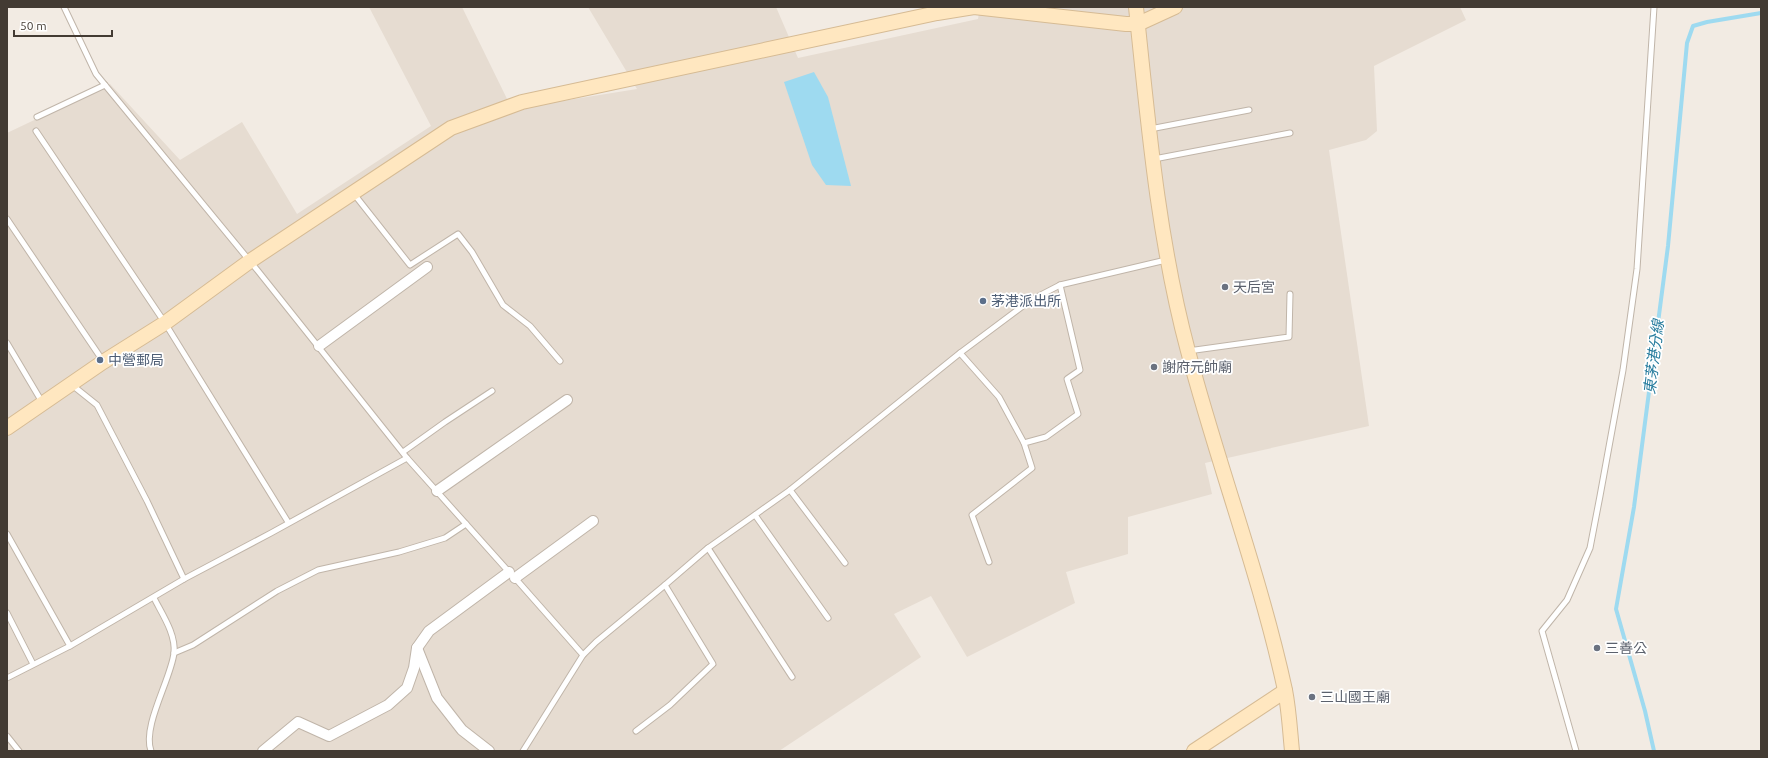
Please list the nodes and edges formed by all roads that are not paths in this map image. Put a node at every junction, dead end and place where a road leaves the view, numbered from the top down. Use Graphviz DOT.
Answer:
graph roads {
  1 [pos="64,7"];
  2 [pos="1136,7"];
  3 [pos="1176,7"];
  4 [pos="1654,7"];
  5 [pos="1138,24"];
  6 [pos="105,85"];
  7 [pos="1249,110"];
  8 [pos="37,117"];
  9 [pos="1149,129"];
  10 [pos="36,131"];
  11 [pos="1290,133"];
  12 [pos="1152,159"];
  13 [pos="352,193"];
  14 [pos="7,219"];
  15 [pos="1168,260"];
  16 [pos="250,262"];
  17 [pos="427,267"];
  18 [pos="1060,285"];
  19 [pos="1290,294"];
  20 [pos="164,323"];
  21 [pos="7,343"];
  22 [pos="319,346"];
  23 [pos="1188,351"];
  24 [pos="960,353"];
  25 [pos="560,361"];
  26 [pos="103,362"];
  27 [pos="71,384"];
  28 [pos="492,391"];
  29 [pos="567,400"];
  30 [pos="43,403"];
  31 [pos="7,428"];
  32 [pos="1024,443"];
  33 [pos="403,452"];
  34 [pos="407,458"];
  35 [pos="790,490"];
  36 [pos="437,491"];
  37 [pos="755,515"];
  38 [pos="593,521"];
  39 [pos="288,522"];
  40 [pos="466,524"];
  41 [pos="7,534"];
  42 [pos="708,548"];
  43 [pos="989,562"];
  44 [pos="844,563"];
  45 [pos="512,575"];
  46 [pos="184,579"];
  47 [pos="666,585"];
  48 [pos="154,598"];
  49 [pos="7,613"];
  50 [pos="828,618"];
  51 [pos="70,646"];
  52 [pos="417,648"];
  53 [pos="174,653"];
  54 [pos="583,655"];
  55 [pos="33,664"];
  56 [pos="792,677"];
  57 [pos="7,678"];
  58 [pos="1285,692"];
  59 [pos="636,731"];
  60 [pos="7,736"];
  61 [pos="19,751"];
  62 [pos="151,751"];
  63 [pos="262,751"];
  64 [pos="490,751"];
  65 [pos="523,751"];
  66 [pos="1194,751"];
  67 [pos="1292,751"];
  68 [pos="1576,751"];
  1 -- 6 [label="lane"];
  2 -- 5 [label="street"];
  3 -- 5 [label="street"];
  4 -- 68 [label="lane"];
  5 -- 9 [label="street"];
  5 -- 13 [label="street"];
  6 -- 8 [label="lane"];
  6 -- 16 [label="lane"];
  7 -- 9 [label="lane"];
  9 -- 12 [label="street"];
  10 -- 20 [label="lane"];
  11 -- 12 [label="lane"];
  12 -- 15 [label="street"];
  13 -- 16 [label="street"];
  13 -- 25 [label="lane"];
  14 -- 26 [label="lane"];
  15 -- 18 [label="lane"];
  15 -- 23 [label="street"];
  16 -- 20 [label="street"];
  16 -- 22 [label="lane"];
  17 -- 22 [label="street"];
  18 -- 24 [label="lane"];
  18 -- 32 [label="lane"];
  19 -- 23 [label="lane"];
  20 -- 26 [label="street"];
  20 -- 39 [label="lane"];
  21 -- 30 [label="lane"];
  22 -- 33 [label="lane"];
  23 -- 58 [label="street"];
  24 -- 32 [label="lane"];
  24 -- 35 [label="lane"];
  26 -- 27 [label="street"];
  27 -- 30 [label="street"];
  27 -- 46 [label="lane"];
  28 -- 33 [label="lane"];
  29 -- 36 [label="street"];
  30 -- 31 [label="street"];
  32 -- 43 [label="lane"];
  33 -- 34 [label="lane"];
  34 -- 36 [label="lane"];
  34 -- 39 [label="lane"];
  35 -- 37 [label="lane"];
  35 -- 44 [label="lane"];
  36 -- 40 [label="lane"];
  37 -- 42 [label="lane"];
  37 -- 50 [label="lane"];
  38 -- 45 [label="street"];
  39 -- 46 [label="lane"];
  40 -- 45 [label="lane"];
  40 -- 53 [label="lane"];
  41 -- 51 [label="lane"];
  42 -- 47 [label="lane"];
  42 -- 56 [label="lane"];
  45 -- 52 [label="street"];
  45 -- 54 [label="lane"];
  46 -- 48 [label="lane"];
  47 -- 54 [label="lane"];
  47 -- 59 [label="lane"];
  48 -- 51 [label="lane"];
  48 -- 53 [label="lane"];
  49 -- 55 [label="lane"];
  51 -- 55 [label="lane"];
  52 -- 63 [label="street"];
  52 -- 64 [label="street"];
  53 -- 62 [label="lane"];
  54 -- 65 [label="lane"];
  55 -- 57 [label="lane"];
  58 -- 66 [label="street"];
  58 -- 67 [label="street"];
  60 -- 61 [label="lane"];
}
